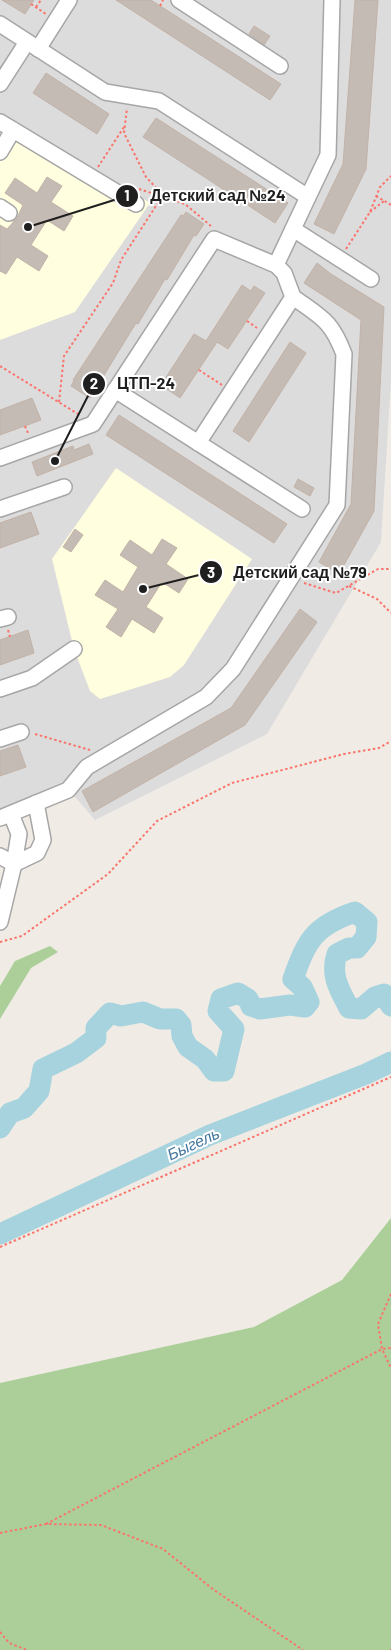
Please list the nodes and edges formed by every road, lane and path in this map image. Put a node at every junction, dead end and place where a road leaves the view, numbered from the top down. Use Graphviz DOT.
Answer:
graph roads {
  1 [pos="40,0"];
  2 [pos="69,0"];
  3 [pos="163,0"];
  4 [pos="179,0"];
  5 [pos="332,0"];
  6 [pos="31,4"];
  7 [pos="160,6"];
  8 [pos="36,7"];
  9 [pos="56,20"];
  10 [pos="0,24"];
  11 [pos="33,45"];
  12 [pos="280,66"];
  13 [pos="0,84"];
  14 [pos="128,96"];
  15 [pos="125,125"];
  16 [pos="7,126"];
  17 [pos="0,152"];
  18 [pos="98,172"];
  19 [pos="391,176"];
  20 [pos="136,188"];
  21 [pos="163,195"];
  22 [pos="376,196"];
  23 [pos="308,197"];
  24 [pos="384,201"];
  25 [pos="136,204"];
  26 [pos="391,205"];
  27 [pos="370,212"];
  28 [pos="293,229"];
  29 [pos="214,239"];
  30 [pos="340,259"];
  31 [pos="276,265"];
  32 [pos="371,279"];
  33 [pos="294,297"];
  34 [pos="0,366"];
  35 [pos="198,370"];
  36 [pos="115,390"];
  37 [pos="232,392"];
  38 [pos="59,402"];
  39 [pos="93,424"];
  40 [pos="198,443"];
  41 [pos="0,458"];
  42 [pos="64,486"];
  43 [pos="0,509"];
  44 [pos="302,509"];
  45 [pos="391,568"];
  46 [pos="290,578"];
  47 [pos="349,586"];
  48 [pos="391,613"];
  49 [pos="74,649"];
  50 [pos="0,689"];
  51 [pos="21,732"];
  52 [pos="0,739"];
  53 [pos="391,741"];
  54 [pos="107,755"];
  55 [pos="36,803"];
  56 [pos="6,816"];
  57 [pos="0,856"];
  58 [pos="14,864"];
  59 [pos="0,922"];
  60 [pos="0,942"];
  61 [pos="391,1077"];
  62 [pos="0,1247"];
  63 [pos="391,1294"];
  64 [pos="391,1348"];
  65 [pos="382,1349"];
  66 [pos="391,1368"];
  67 [pos="46,1524"];
  68 [pos="0,1533"];
  69 [pos="0,1632"];
  70 [pos="27,1650"];
  71 [pos="303,1650"];
  1 -- 8 [label="path"];
  2 -- 9 [label="lane"];
  3 -- 7 [label="path"];
  4 -- 12 [label="lane"];
  5 -- 23 [label="lane"];
  6 -- 8 [label="path"];
  8 -- 9 [label="path"];
  9 -- 11 [label="lane"];
  10 -- 11 [label="lane"];
  11 -- 13 [label="lane"];
  11 -- 14 [label="lane"];
  14 -- 15 [label="path"];
  14 -- 23 [label="lane"];
  15 -- 18 [label="path"];
  15 -- 21 [label="path"];
  16 -- 17 [label="lane"];
  16 -- 18 [label="lane"];
  18 -- 25 [label="lane"];
  19 -- 22 [label="path"];
  20 -- 21 [label="path"];
  21 -- 29 [label="path"];
  21 -- 38 [label="path"];
  22 -- 24 [label="path"];
  22 -- 27 [label="path"];
  23 -- 28 [label="lane"];
  24 -- 26 [label="path"];
  24 -- 27 [label="path"];
  27 -- 30 [label="path"];
  28 -- 30 [label="lane"];
  28 -- 31 [label="lane"];
  29 -- 31 [label="lane"];
  29 -- 36 [label="lane"];
  30 -- 32 [label="lane"];
  31 -- 33 [label="lane"];
  33 -- 37 [label="lane"];
  33 -- 46 [label="lane"];
  34 -- 38 [label="path"];
  35 -- 37 [label="path"];
  36 -- 39 [label="lane"];
  36 -- 40 [label="lane"];
  37 -- 40 [label="lane"];
  38 -- 39 [label="path"];
  39 -- 41 [label="lane"];
  40 -- 44 [label="lane"];
  42 -- 43 [label="lane"];
  45 -- 47 [label="path"];
  46 -- 47 [label="path"];
  46 -- 54 [label="lane"];
  47 -- 48 [label="path"];
  49 -- 50 [label="lane"];
  51 -- 52 [label="lane"];
  51 -- 54 [label="path"];
  53 -- 60 [label="path"];
  54 -- 55 [label="lane"];
  55 -- 56 [label="lane"];
  55 -- 58 [label="lane"];
  56 -- 58 [label="lane"];
  57 -- 58 [label="lane"];
  58 -- 59 [label="lane"];
  61 -- 62 [label="path"];
  63 -- 65 [label="path"];
  64 -- 65 [label="path"];
  65 -- 66 [label="path"];
  65 -- 67 [label="path"];
  67 -- 68 [label="path"];
  67 -- 71 [label="path"];
  69 -- 70 [label="path"];
}
